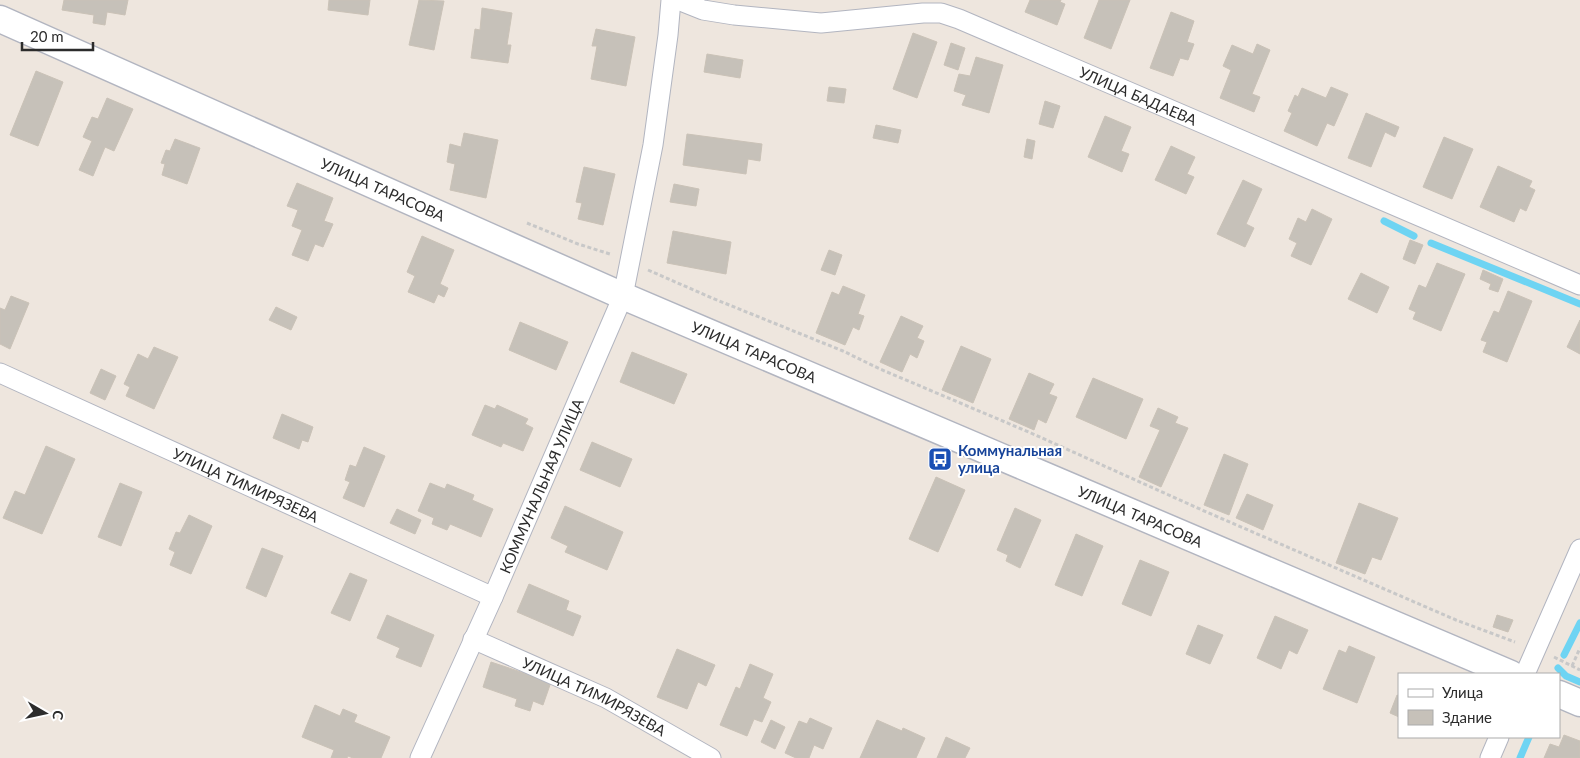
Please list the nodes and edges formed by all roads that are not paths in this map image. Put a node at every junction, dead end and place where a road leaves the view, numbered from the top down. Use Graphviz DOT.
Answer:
graph roads {
  1 [pos="671,0"];
  2 [pos="678,0"];
  3 [pos="0,19"];
  4 [pos="1580,285"];
  5 [pos="623,296"];
  6 [pos="0,372"];
  7 [pos="1580,549"];
  8 [pos="493,597"];
  9 [pos="473,640"];
  10 [pos="1509,673"];
  11 [pos="1525,673"];
  12 [pos="1560,694"];
  13 [pos="1580,703"];
  14 [pos="1499,738"];
  15 [pos="420,758"];
  16 [pos="711,758"];
  17 [pos="1490,758"];
  1 -- 5 [label="street, КОММУНАЛЬНАЯ УЛИЦА"];
  2 -- 4 [label="street, УЛИЦА БАДАЕВА"];
  3 -- 5 [label="street, УЛИЦА ТАРАСОВА"];
  5 -- 8 [label="street, КОММУНАЛЬНАЯ УЛИЦА"];
  5 -- 10 [label="street, УЛИЦА ТАРАСОВА"];
  6 -- 8 [label="street, УЛИЦА ТИМИРЯЗЕВА"];
  7 -- 11 [label="street"];
  8 -- 9 [label="street, КОММУНАЛЬНАЯ УЛИЦА"];
  9 -- 15 [label="street, КОММУНАЛЬНАЯ УЛИЦА"];
  9 -- 16 [label="street, УЛИЦА ТИМИРЯЗЕВА"];
  12 -- 13 [label="street"];
  14 -- 17 [label="street"];
}
